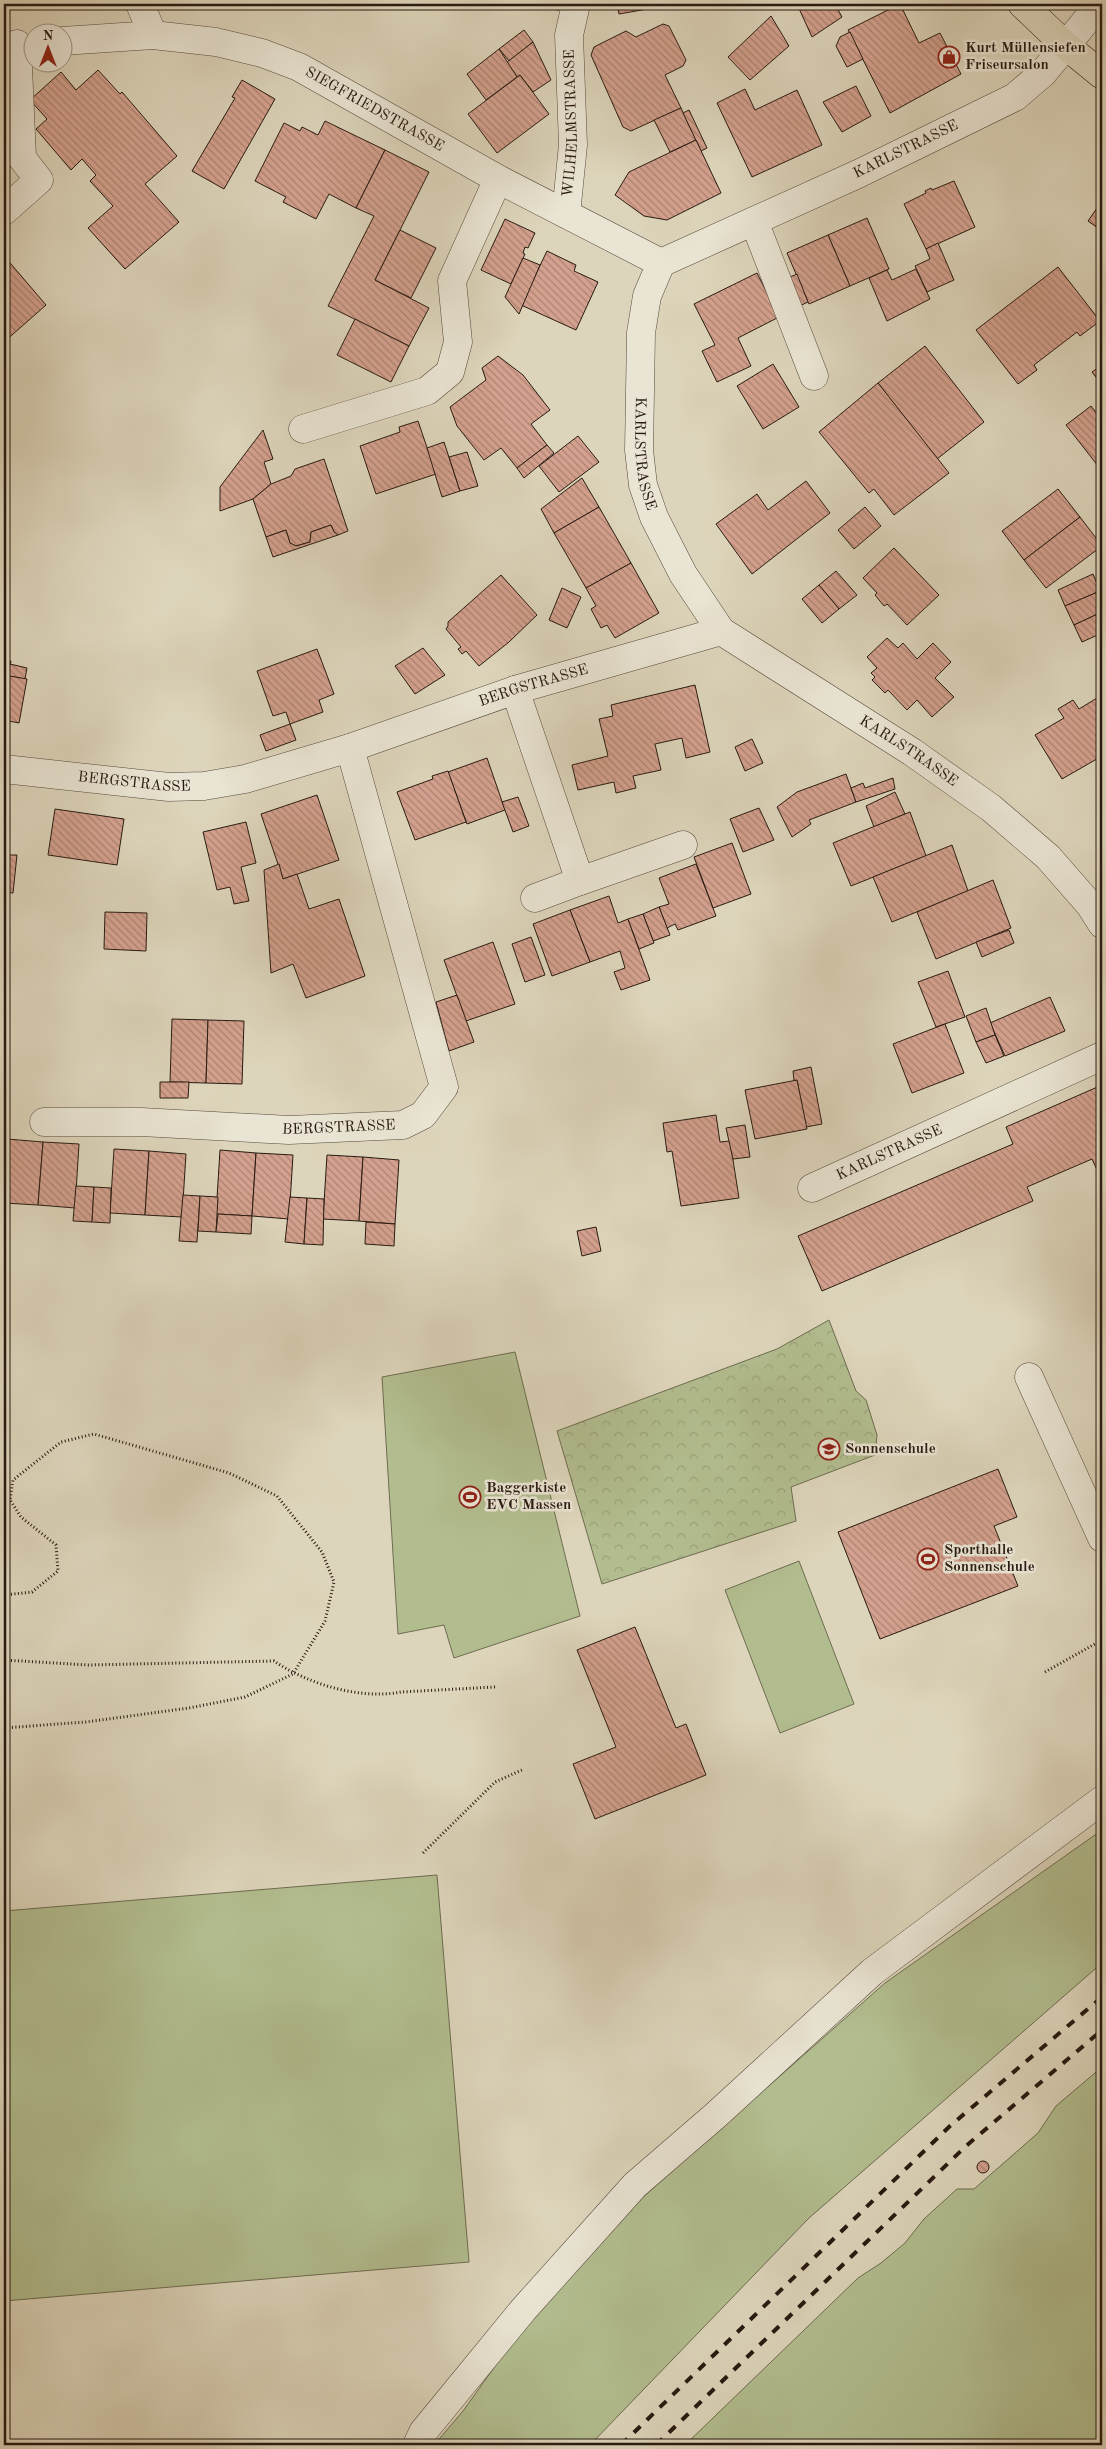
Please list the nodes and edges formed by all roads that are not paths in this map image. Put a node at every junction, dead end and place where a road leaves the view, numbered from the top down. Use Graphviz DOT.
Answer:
graph roads {
  1 [pos="140,4"];
  2 [pos="576,4"];
  3 [pos="1022,4"];
  4 [pos="1100,4"];
  5 [pos="153,35"];
  6 [pos="72,40"];
  7 [pos="18,44"];
  8 [pos="1065,45"];
  9 [pos="1102,75"];
  10 [pos="498,179"];
  11 [pos="4,211"];
  12 [pos="566,214"];
  13 [pos="754,221"];
  14 [pos="661,263"];
  15 [pos="814,376"];
  16 [pos="302,429"];
  17 [pos="721,631"];
  18 [pos="515,690"];
  19 [pos="350,748"];
  20 [pos="4,769"];
  21 [pos="683,845"];
  22 [pos="580,881"];
  23 [pos="535,898"];
  24 [pos="1098,907"];
  25 [pos="1102,1056"];
  26 [pos="44,1122"];
  27 [pos="812,1188"];
  28 [pos="1029,1377"];
  29 [pos="1102,1538"];
  30 [pos="1102,1800"];
  31 [pos="417,2445"];
  1 -- 5 [label="street"];
  2 -- 12 [label="street, WILHELMSTRASSE"];
  3 -- 8 [label="main road"];
  4 -- 8 [label="street, KARLSTRASSE"];
  5 -- 6 [label="street, SIEGFRIEDSTRASSE"];
  5 -- 10 [label="street, SIEGFRIEDSTRASSE"];
  7 -- 11 [label="street"];
  8 -- 9 [label="main road"];
  8 -- 13 [label="street, KARLSTRASSE"];
  10 -- 12 [label="street, SIEGFRIEDSTRASSE"];
  10 -- 16 [label="street"];
  12 -- 14 [label="street, SIEGFRIEDSTRASSE"];
  13 -- 14 [label="street, KARLSTRASSE"];
  13 -- 15 [label="street"];
  14 -- 17 [label="street, KARLSTRASSE"];
  17 -- 18 [label="street, BERGSTRASSE"];
  17 -- 24 [label="street, KARLSTRASSE"];
  18 -- 19 [label="street, BERGSTRASSE"];
  18 -- 22 [label="street"];
  19 -- 20 [label="street, BERGSTRASSE"];
  19 -- 26 [label="street, BERGSTRASSE"];
  21 -- 22 [label="street"];
  22 -- 23 [label="street"];
  25 -- 27 [label="street, KARLSTRASSE"];
  28 -- 29 [label="street"];
  30 -- 31 [label="street"];
}
